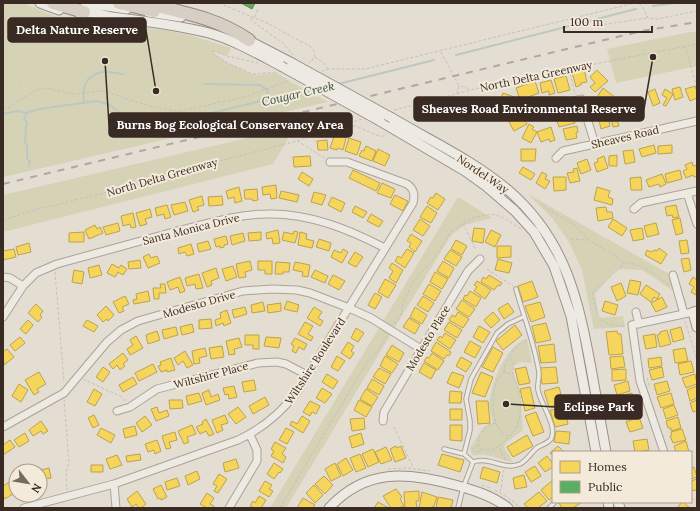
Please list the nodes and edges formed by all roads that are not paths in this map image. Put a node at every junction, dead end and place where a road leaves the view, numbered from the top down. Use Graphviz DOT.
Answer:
graph roads {
  1 [pos="40,3"];
  2 [pos="53,3"];
  3 [pos="119,3"];
  4 [pos="145,3"];
  5 [pos="84,7"];
  6 [pos="159,13"];
  7 [pos="249,40"];
  8 [pos="542,109"];
  9 [pos="697,121"];
  10 [pos="594,144"];
  11 [pos="556,158"];
  12 [pos="330,162"];
  13 [pos="697,191"];
  14 [pos="687,193"];
  15 [pos="634,209"];
  16 [pos="697,224"];
  17 [pos="385,248"];
  18 [pos="480,259"];
  19 [pos="673,275"];
  20 [pos="3,277"];
  21 [pos="23,286"];
  22 [pos="516,289"];
  23 [pos="349,308"];
  24 [pos="636,312"];
  25 [pos="690,314"];
  26 [pos="3,317"];
  27 [pos="523,317"];
  28 [pos="638,324"];
  29 [pos="697,327"];
  30 [pos="421,349"];
  31 [pos="307,375"];
  32 [pos="117,411"];
  33 [pos="383,421"];
  34 [pos="3,427"];
  35 [pos="250,435"];
  36 [pos="444,449"];
  37 [pos="596,451"];
  38 [pos="606,451"];
  39 [pos="664,451"];
  40 [pos="464,454"];
  41 [pos="472,462"];
  42 [pos="114,484"];
  43 [pos="463,488"];
  44 [pos="27,508"];
  45 [pos="116,508"];
  46 [pos="229,508"];
  47 [pos="329,508"];
  48 [pos="458,508"];
  49 [pos="508,508"];
  1 -- 5 [label="main road"];
  2 -- 5 [label="highway"];
  3 -- 6 [label="highway"];
  4 -- 7 [label="highway"];
  5 -- 6 [label="main road, Nordel Way"];
  5 -- 37 [label="main road, Nordel Way, bridge"];
  6 -- 7 [label="main road, Nordel Way"];
  7 -- 38 [label="main road, Nordel Way, bridge"];
  8 -- 10 [label="street"];
  9 -- 10 [label="street, Sheaves Road"];
  10 -- 11 [label="street, Sheaves Road"];
  12 -- 17 [label="street, Wiltshire Boulevard"];
  13 -- 14 [label="street"];
  14 -- 15 [label="street"];
  14 -- 16 [label="street"];
  17 -- 21 [label="street, Santa Monica Drive"];
  17 -- 23 [label="street, Wiltshire Boulevard"];
  18 -- 30 [label="street, Modesto Place"];
  19 -- 25 [label="street"];
  20 -- 21 [label="street"];
  21 -- 26 [label="street, Santa Monica Drive"];
  22 -- 27 [label="lane"];
  23 -- 30 [label="street, Modesto Drive"];
  23 -- 31 [label="street, Wiltshire Boulevard"];
  23 -- 34 [label="street, Modesto Drive"];
  24 -- 28 [label="street"];
  25 -- 28 [label="street"];
  25 -- 29 [label="main road"];
  27 -- 40 [label="lane"];
  27 -- 41 [label="lane"];
  28 -- 39 [label="street"];
  30 -- 33 [label="street, Modesto Place"];
  31 -- 32 [label="street, Wiltshire Place"];
  31 -- 35 [label="street, Wiltshire Boulevard"];
  35 -- 42 [label="street, Wiltshire Boulevard"];
  35 -- 46 [label="street"];
  36 -- 40 [label="lane"];
  40 -- 41 [label="lane"];
  41 -- 43 [label="lane"];
  42 -- 44 [label="street, Wiltshire Boulevard"];
  42 -- 45 [label="street"];
  43 -- 47 [label="main road"];
  43 -- 48 [label="lane"];
  43 -- 49 [label="main road"];
}
